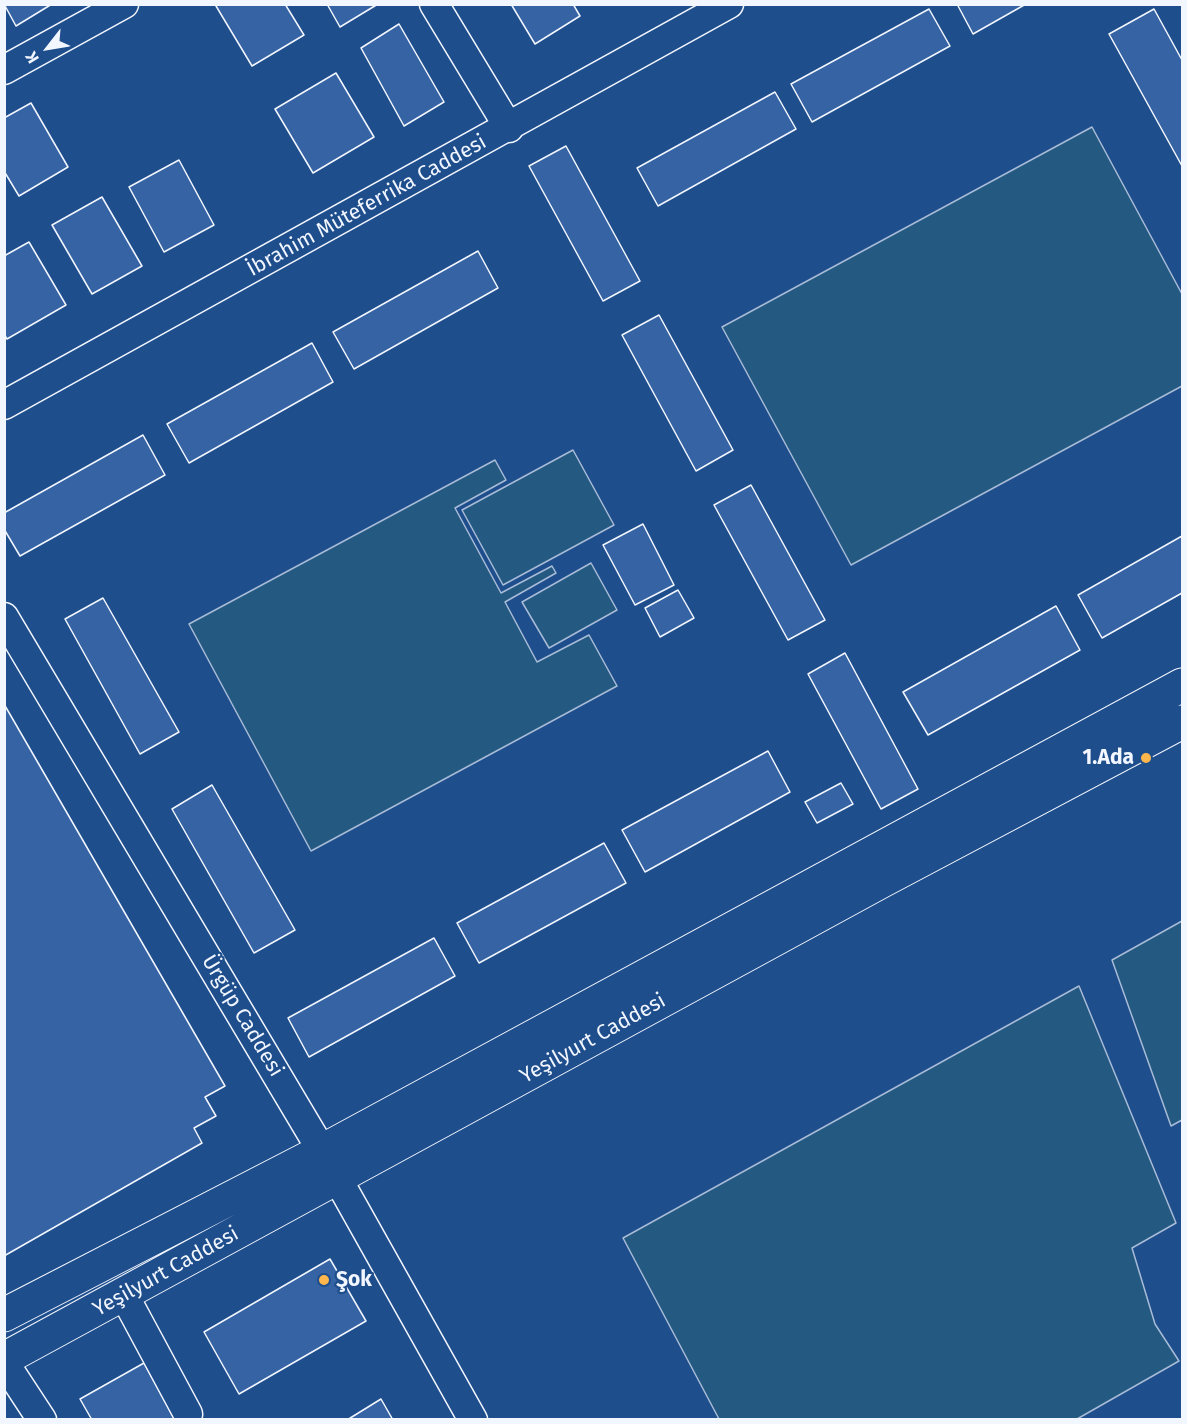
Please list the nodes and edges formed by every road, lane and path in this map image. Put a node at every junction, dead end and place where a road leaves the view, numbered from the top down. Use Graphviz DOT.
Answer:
graph roads {
  1 [pos="124,4"];
  2 [pos="434,4"];
  3 [pos="729,4"];
  4 [pos="4,70"];
  5 [pos="509,128"];
  6 [pos="4,405"];
  7 [pos="4,617"];
  8 [pos="1182,685"];
  9 [pos="1182,722"];
  10 [pos="963,821"];
  11 [pos="330,1164"];
  12 [pos="123,1295"];
  13 [pos="4,1315"];
  14 [pos="4,1361"];
  15 [pos="188,1414"];
  16 [pos="42,1419"];
  17 [pos="472,1419"];
  1 -- 4 [label="street"];
  2 -- 5 [label="street"];
  3 -- 5 [label="street, İbrahim Müteferrika Caddesi"];
  5 -- 6 [label="street, İbrahim Müteferrika Caddesi"];
  7 -- 11 [label="street, Ürgüp Caddesi"];
  8 -- 10 [label="main road, Yeşilyurt Caddesi"];
  9 -- 10 [label="main road, Yeşilyurt Caddesi"];
  10 -- 11 [label="main road, Yeşilyurt Caddesi"];
  11 -- 12 [label="main road, Yeşilyurt Caddesi"];
  11 -- 13 [label="main road, Yeşilyurt Caddesi"];
  11 -- 17 [label="street, Ürgüp Caddesi"];
  12 -- 14 [label="main road, Yeşilyurt Caddesi"];
  12 -- 15 [label="street"];
  14 -- 16 [label="street"];
}
